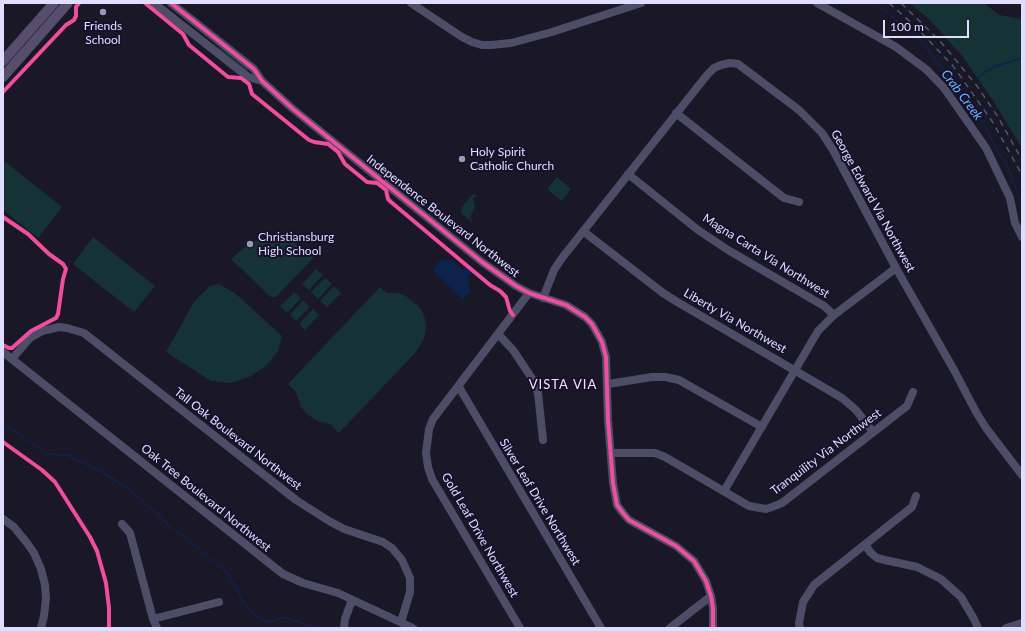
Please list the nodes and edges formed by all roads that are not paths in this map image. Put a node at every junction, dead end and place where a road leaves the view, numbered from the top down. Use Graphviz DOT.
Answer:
graph roads {
  1 [pos="54,3"];
  2 [pos="68,3"];
  3 [pos="154,3"];
  4 [pos="170,3"];
  5 [pos="411,3"];
  6 [pos="641,3"];
  7 [pos="817,3"];
  8 [pos="3,61"];
  9 [pos="3,77"];
  10 [pos="262,81"];
  11 [pos="676,113"];
  12 [pos="628,174"];
  13 [pos="799,202"];
  14 [pos="583,231"];
  15 [pos="1022,237"];
  16 [pos="896,268"];
  17 [pos="529,293"];
  18 [pos="543,298"];
  19 [pos="834,315"];
  20 [pos="499,335"];
  21 [pos="3,352"];
  22 [pos="12,359"];
  23 [pos="794,370"];
  24 [pos="608,384"];
  25 [pos="459,387"];
  26 [pos="913,392"];
  27 [pos="762,427"];
  28 [pos="873,432"];
  29 [pos="543,440"];
  30 [pos="611,453"];
  31 [pos="1022,475"];
  32 [pos="724,491"];
  33 [pos="916,496"];
  34 [pos="3,519"];
  35 [pos="122,524"];
  36 [pos="865,544"];
  37 [pos="711,596"];
  38 [pos="352,600"];
  39 [pos="219,602"];
  40 [pos="153,619"];
  41 [pos="401,622"];
  42 [pos="1022,623"];
  43 [pos="41,628"];
  44 [pos="157,628"];
  45 [pos="344,628"];
  46 [pos="413,628"];
  47 [pos="519,628"];
  48 [pos="601,628"];
  49 [pos="670,628"];
  50 [pos="713,628"];
  51 [pos="800,628"];
  52 [pos="978,628"];
  53 [pos="1006,628"];
  1 -- 8 [label="main road"];
  2 -- 9 [label="main road"];
  3 -- 10 [label="street, Independence Boulevard Northwest"];
  4 -- 10 [label="street, Independence Boulevard Northwest"];
  5 -- 6 [label="street"];
  7 -- 15 [label="street"];
  10 -- 17 [label="street, Independence Boulevard Northwest"];
  11 -- 12 [label="street, George Edward Via Northwest"];
  11 -- 13 [label="street"];
  11 -- 16 [label="street, George Edward Via Northwest"];
  12 -- 14 [label="street, George Edward Via Northwest"];
  12 -- 19 [label="street, Magna Carta Via Northwest"];
  14 -- 18 [label="street, George Edward Via Northwest"];
  14 -- 23 [label="street, Liberty Via Northwest"];
  16 -- 19 [label="street"];
  16 -- 31 [label="street, George Edward Via Northwest"];
  17 -- 18 [label="street, Independence Boulevard Northwest"];
  17 -- 20 [label="street, Gold Leaf Drive Northwest"];
  18 -- 24 [label="street, Independence Boulevard Northwest"];
  19 -- 23 [label="street"];
  20 -- 25 [label="street, Gold Leaf Drive Northwest"];
  20 -- 29 [label="street"];
  21 -- 22 [label="street, Oak Tree Boulevard Northwest"];
  22 -- 38 [label="street, Oak Tree Boulevard Northwest"];
  22 -- 41 [label="street, Tall Oak Boulevard Northwest"];
  23 -- 27 [label="street"];
  23 -- 28 [label="street, Liberty Via Northwest"];
  24 -- 27 [label="street"];
  24 -- 30 [label="street, Independence Boulevard Northwest"];
  25 -- 47 [label="street, Gold Leaf Drive Northwest"];
  25 -- 48 [label="street, Silver Leaf Drive Northwest"];
  26 -- 28 [label="street, Tranquility Via Northwest"];
  27 -- 32 [label="street"];
  28 -- 32 [label="street, Tranquility Via Northwest"];
  30 -- 32 [label="street, Tranquility Via Northwest"];
  30 -- 37 [label="street, Independence Boulevard Northwest"];
  33 -- 36 [label="street"];
  34 -- 43 [label="street"];
  35 -- 40 [label="street"];
  36 -- 51 [label="street"];
  36 -- 52 [label="street"];
  37 -- 49 [label="street"];
  37 -- 50 [label="street, Independence Boulevard Northwest"];
  38 -- 41 [label="street, Oak Tree Boulevard Northwest"];
  38 -- 45 [label="street"];
  39 -- 40 [label="street"];
  40 -- 44 [label="street"];
  41 -- 46 [label="street, Oak Tree Boulevard Northwest"];
  42 -- 53 [label="street"];
}
